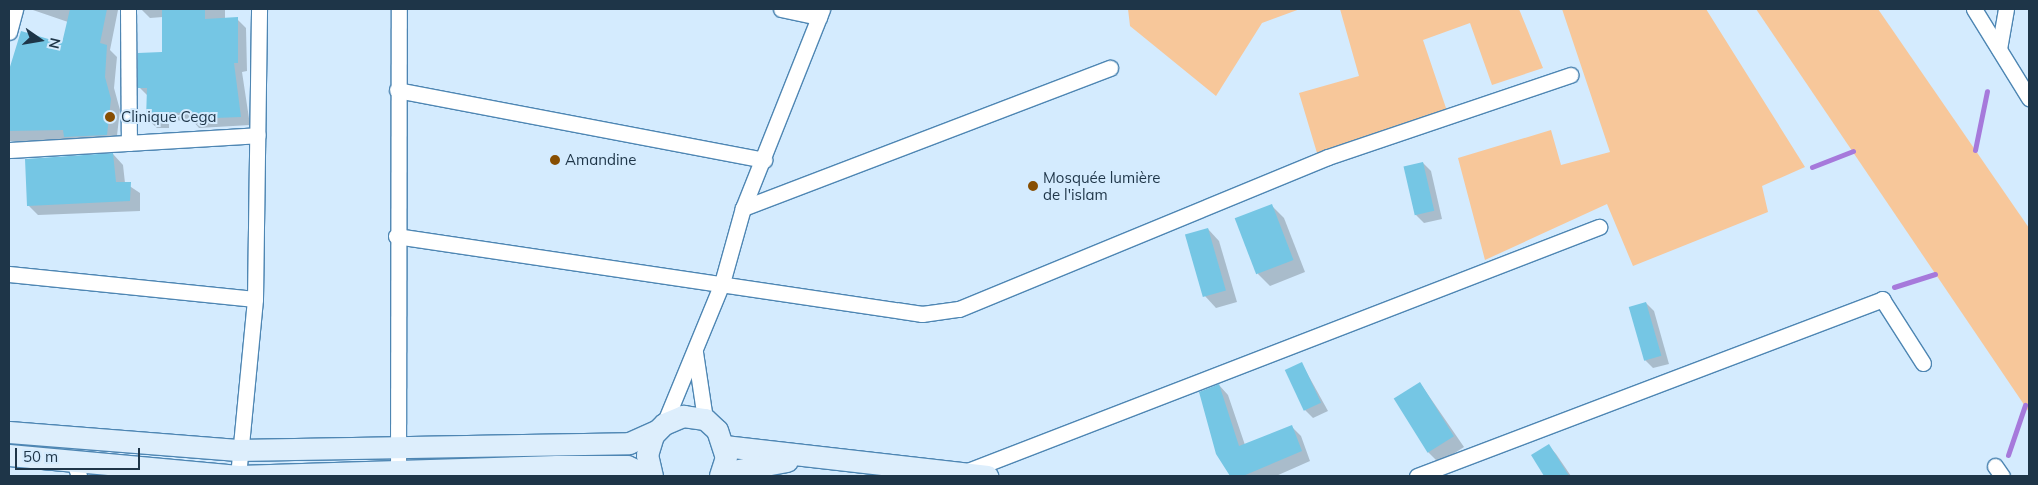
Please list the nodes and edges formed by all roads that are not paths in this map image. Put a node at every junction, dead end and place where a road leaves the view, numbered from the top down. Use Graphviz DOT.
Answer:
graph roads {
  1 [pos="15,9"];
  2 [pos="128,9"];
  3 [pos="259,9"];
  4 [pos="399,9"];
  5 [pos="781,9"];
  6 [pos="1974,9"];
  7 [pos="2006,9"];
  8 [pos="821,13"];
  9 [pos="9,32"];
  10 [pos="1999,49"];
  11 [pos="1110,68"];
  12 [pos="1570,75"];
  13 [pos="397,90"];
  14 [pos="2029,98"];
  15 [pos="258,135"];
  16 [pos="130,142"];
  17 [pos="9,150"];
  18 [pos="764,160"];
  19 [pos="743,208"];
  20 [pos="1599,227"];
  21 [pos="396,236"];
  22 [pos="9,274"];
  23 [pos="722,283"];
  24 [pos="255,299"];
  25 [pos="695,350"];
  26 [pos="1923,363"];
  27 [pos="705,420"];
  28 [pos="660,427"];
  29 [pos="9,432"];
  30 [pos="396,445"];
  31 [pos="724,446"];
  32 [pos="237,450"];
  33 [pos="9,455"];
  34 [pos="806,458"];
  35 [pos="76,468"];
  36 [pos="558,471"];
  37 [pos="904,471"];
  38 [pos="397,473"];
  39 [pos="964,473"];
  40 [pos="721,474"];
  41 [pos="238,476"];
  42 [pos="650,476"];
  43 [pos="987,476"];
  44 [pos="1418,476"];
  45 [pos="1992,476"];
  46 [pos="2002,476"];
  1 -- 9 [label="street"];
  2 -- 16 [label="street"];
  3 -- 15 [label="street"];
  4 -- 13 [label="street"];
  5 -- 8 [label="street"];
  6 -- 10 [label="street"];
  7 -- 10 [label="street"];
  8 -- 18 [label="street"];
  10 -- 14 [label="street"];
  11 -- 19 [label="street"];
  12 -- 23 [label="street"];
  13 -- 18 [label="street"];
  13 -- 21 [label="street"];
  15 -- 16 [label="street"];
  15 -- 24 [label="street"];
  16 -- 17 [label="street"];
  18 -- 19 [label="street"];
  19 -- 23 [label="street"];
  20 -- 39 [label="street"];
  21 -- 23 [label="street"];
  21 -- 30 [label="street"];
  22 -- 24 [label="street"];
  23 -- 25 [label="street"];
  24 -- 32 [label="street"];
  25 -- 27 [label="street"];
  25 -- 28 [label="street"];
  26 -- 44 [label="street"];
  27 -- 28 [label="street"];
  27 -- 31 [label="street"];
  28 -- 30 [label="street"];
  28 -- 42 [label="street"];
  29 -- 32 [label="street"];
  30 -- 32 [label="street"];
  30 -- 38 [label="street"];
  31 -- 34 [label="street"];
  31 -- 40 [label="street"];
  32 -- 41 [label="street"];
  33 -- 35 [label="street"];
  34 -- 37 [label="street"];
  34 -- 40 [label="street"];
  35 -- 41 [label="street"];
  36 -- 38 [label="street"];
  36 -- 42 [label="street"];
  37 -- 39 [label="street"];
  38 -- 41 [label="street"];
  39 -- 43 [label="street"];
  45 -- 46 [label="street"];
}
